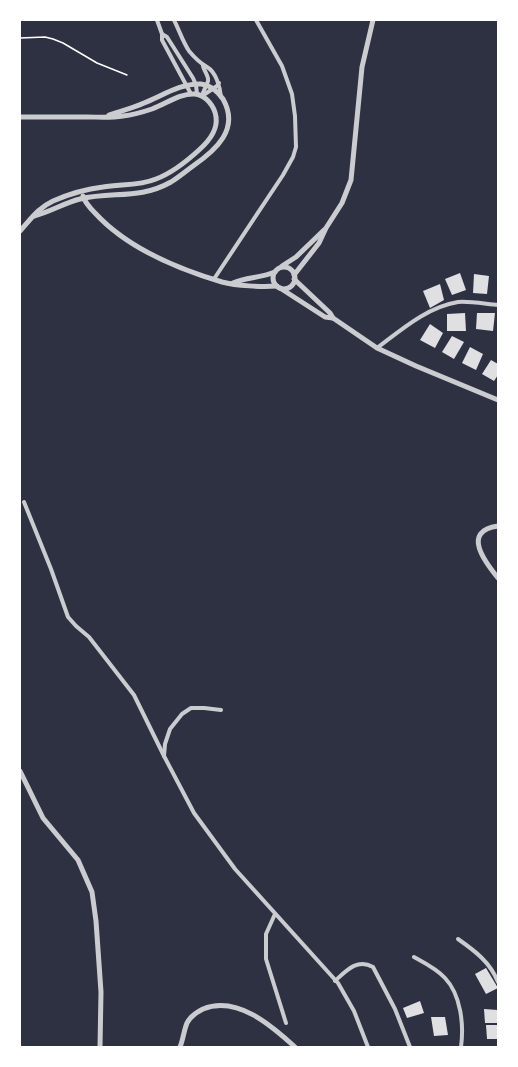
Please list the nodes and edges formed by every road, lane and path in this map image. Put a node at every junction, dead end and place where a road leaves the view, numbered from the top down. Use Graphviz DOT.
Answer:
graph roads {
  1 [pos="157,20"];
  2 [pos="174,20"];
  3 [pos="256,20"];
  4 [pos="373,20"];
  5 [pos="162,34"];
  6 [pos="20,38"];
  7 [pos="203,66"];
  8 [pos="127,75"];
  9 [pos="219,83"];
  10 [pos="196,84"];
  11 [pos="186,85"];
  12 [pos="206,85"];
  13 [pos="213,88"];
  14 [pos="197,95"];
  15 [pos="221,97"];
  16 [pos="104,116"];
  17 [pos="20,117"];
  18 [pos="81,192"];
  19 [pos="83,198"];
  20 [pos="34,216"];
  21 [pos="326,228"];
  22 [pos="20,231"];
  23 [pos="280,267"];
  24 [pos="274,272"];
  25 [pos="294,277"];
  26 [pos="214,279"];
  27 [pos="232,283"];
  28 [pos="278,287"];
  29 [pos="498,305"];
  30 [pos="333,318"];
  31 [pos="377,348"];
  32 [pos="498,400"];
  33 [pos="24,502"];
  34 [pos="498,526"];
  35 [pos="498,578"];
  36 [pos="221,710"];
  37 [pos="164,756"];
  38 [pos="20,771"];
  39 [pos="274,914"];
  40 [pos="458,939"];
  41 [pos="414,957"];
  42 [pos="335,980"];
  43 [pos="498,982"];
  44 [pos="286,1023"];
  45 [pos="100,1047"];
  46 [pos="180,1047"];
  47 [pos="295,1047"];
  48 [pos="368,1047"];
  49 [pos="410,1047"];
  50 [pos="461,1047"];
  1 -- 5 [label="street"];
  2 -- 7 [label="street"];
  3 -- 26 [label="street"];
  4 -- 21 [label="street"];
  5 -- 10 [label="street"];
  5 -- 11 [label="street"];
  6 -- 8 [label="path"];
  7 -- 9 [label="street"];
  7 -- 12 [label="street"];
  9 -- 13 [label="street"];
  9 -- 15 [label="street"];
  10 -- 11 [label="street"];
  10 -- 12 [label="street"];
  10 -- 14 [label="street"];
  11 -- 14 [label="street"];
  11 -- 16 [label="street"];
  12 -- 13 [label="street"];
  12 -- 14 [label="street"];
  13 -- 14 [label="street"];
  13 -- 15 [label="street"];
  14 -- 16 [label="street"];
  14 -- 18 [label="street"];
  15 -- 19 [label="street"];
  16 -- 17 [label="street"];
  18 -- 19 [label="street"];
  18 -- 20 [label="street"];
  19 -- 20 [label="street"];
  19 -- 26 [label="street"];
  20 -- 22 [label="street"];
  21 -- 23 [label="street"];
  21 -- 25 [label="street"];
  23 -- 24 [label="street"];
  23 -- 25 [label="street"];
  24 -- 27 [label="street"];
  24 -- 28 [label="street"];
  25 -- 28 [label="street"];
  25 -- 30 [label="street"];
  26 -- 27 [label="street"];
  27 -- 28 [label="street"];
  28 -- 30 [label="street"];
  29 -- 31 [label="street"];
  30 -- 31 [label="street"];
  31 -- 32 [label="street"];
  33 -- 37 [label="street"];
  34 -- 35 [label="street"];
  36 -- 37 [label="street"];
  37 -- 39 [label="street"];
  38 -- 45 [label="street"];
  39 -- 42 [label="street"];
  39 -- 44 [label="street"];
  40 -- 43 [label="street"];
  41 -- 50 [label="street"];
  42 -- 48 [label="street"];
  42 -- 49 [label="street"];
  46 -- 47 [label="street"];
}
